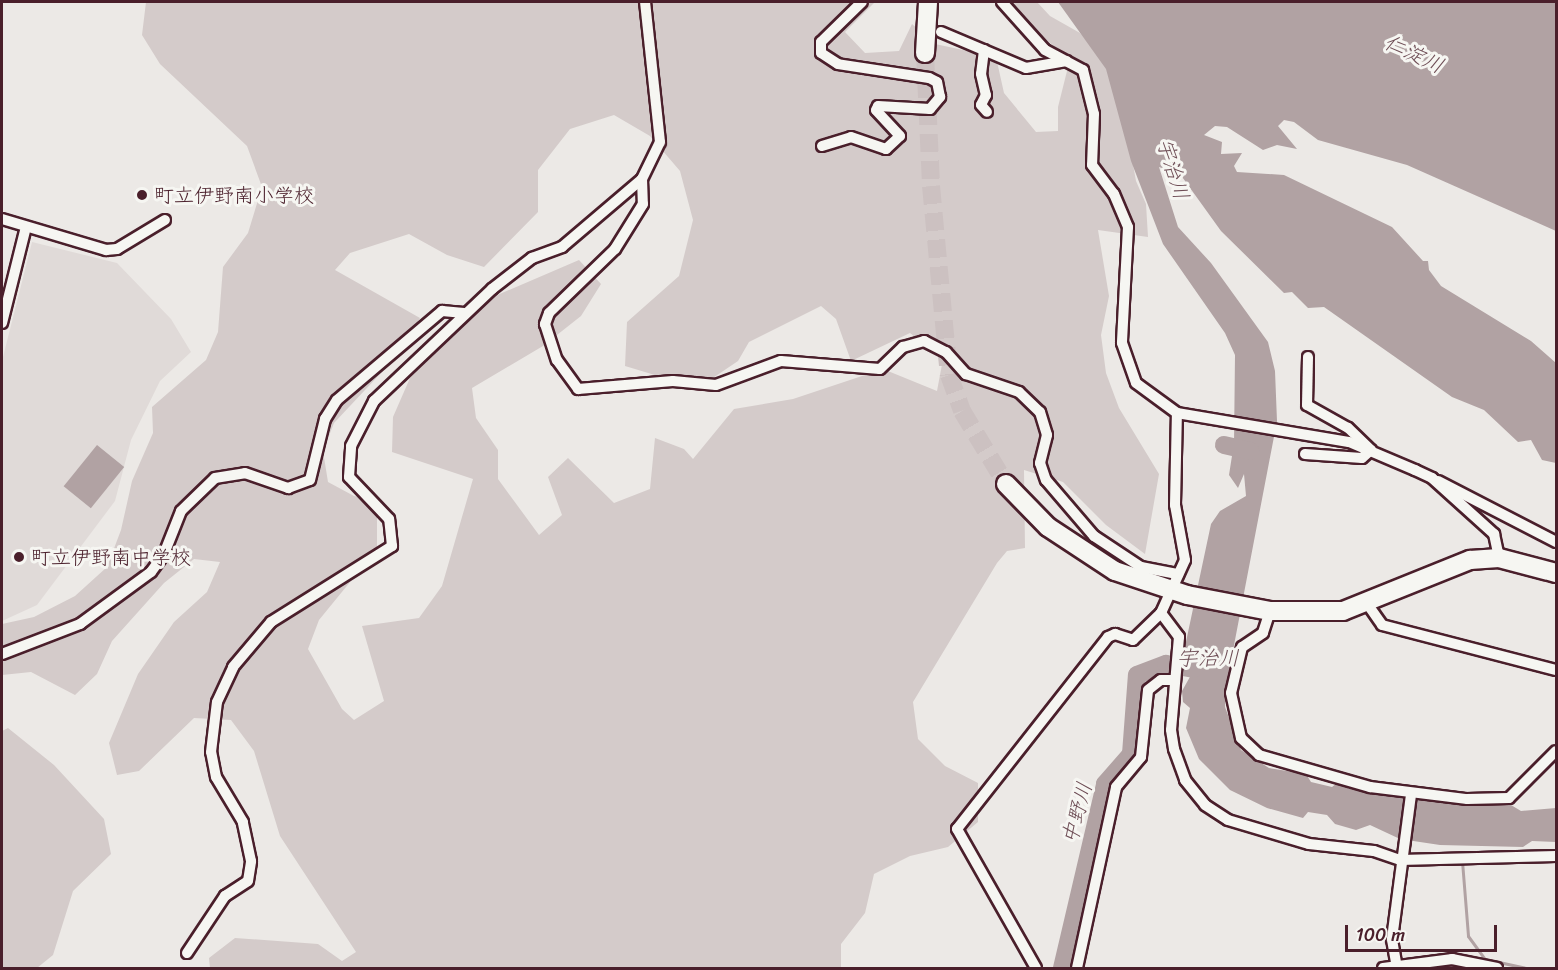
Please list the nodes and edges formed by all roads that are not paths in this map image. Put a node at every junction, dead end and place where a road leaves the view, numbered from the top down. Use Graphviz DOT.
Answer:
graph roads {
  1 [pos="645,2"];
  2 [pos="862,2"];
  3 [pos="927,2"];
  4 [pos="1002,2"];
  5 [pos="941,32"];
  6 [pos="984,50"];
  7 [pos="926,54"];
  8 [pos="1066,61"];
  9 [pos="987,112"];
  10 [pos="822,146"];
  11 [pos="642,179"];
  12 [pos="2,219"];
  13 [pos="165,220"];
  14 [pos="26,227"];
  15 [pos="464,313"];
  16 [pos="2,323"];
  17 [pos="1308,357"];
  18 [pos="1177,413"];
  19 [pos="1371,450"];
  20 [pos="1305,454"];
  21 [pos="1432,478"];
  22 [pos="1006,484"];
  23 [pos="1557,542"];
  24 [pos="1499,558"];
  25 [pos="1557,573"];
  26 [pos="1178,586"];
  27 [pos="1366,602"];
  28 [pos="1270,612"];
  29 [pos="1161,613"];
  30 [pos="2,654"];
  31 [pos="1557,670"];
  32 [pos="1173,680"];
  33 [pos="1557,751"];
  34 [pos="1410,796"];
  35 [pos="1557,856"];
  36 [pos="1400,858"];
  37 [pos="187,953"];
  38 [pos="1396,967"];
  39 [pos="1035,969"];
  40 [pos="1077,969"];
  41 [pos="1383,969"];
  42 [pos="1497,969"];
  1 -- 11 [label="street"];
  2 -- 10 [label="street"];
  3 -- 7 [label="main road"];
  4 -- 8 [label="street"];
  5 -- 6 [label="street"];
  6 -- 8 [label="street"];
  6 -- 9 [label="street"];
  8 -- 18 [label="street"];
  11 -- 15 [label="street"];
  11 -- 26 [label="street"];
  12 -- 14 [label="street"];
  13 -- 14 [label="street"];
  14 -- 16 [label="street"];
  15 -- 30 [label="street"];
  15 -- 37 [label="street"];
  17 -- 19 [label="street"];
  18 -- 19 [label="street"];
  18 -- 26 [label="street"];
  19 -- 20 [label="street"];
  19 -- 21 [label="street"];
  21 -- 23 [label="street"];
  21 -- 24 [label="street"];
  22 -- 26 [label="main road"];
  24 -- 25 [label="main road"];
  24 -- 27 [label="main road"];
  26 -- 28 [label="main road"];
  26 -- 29 [label="street"];
  27 -- 28 [label="main road"];
  27 -- 31 [label="street"];
  28 -- 34 [label="street"];
  29 -- 32 [label="street"];
  29 -- 39 [label="street"];
  32 -- 36 [label="street"];
  32 -- 40 [label="street"];
  33 -- 34 [label="street"];
  34 -- 36 [label="street"];
  35 -- 36 [label="street"];
  36 -- 38 [label="street"];
  38 -- 41 [label="street"];
  38 -- 42 [label="street"];
}
